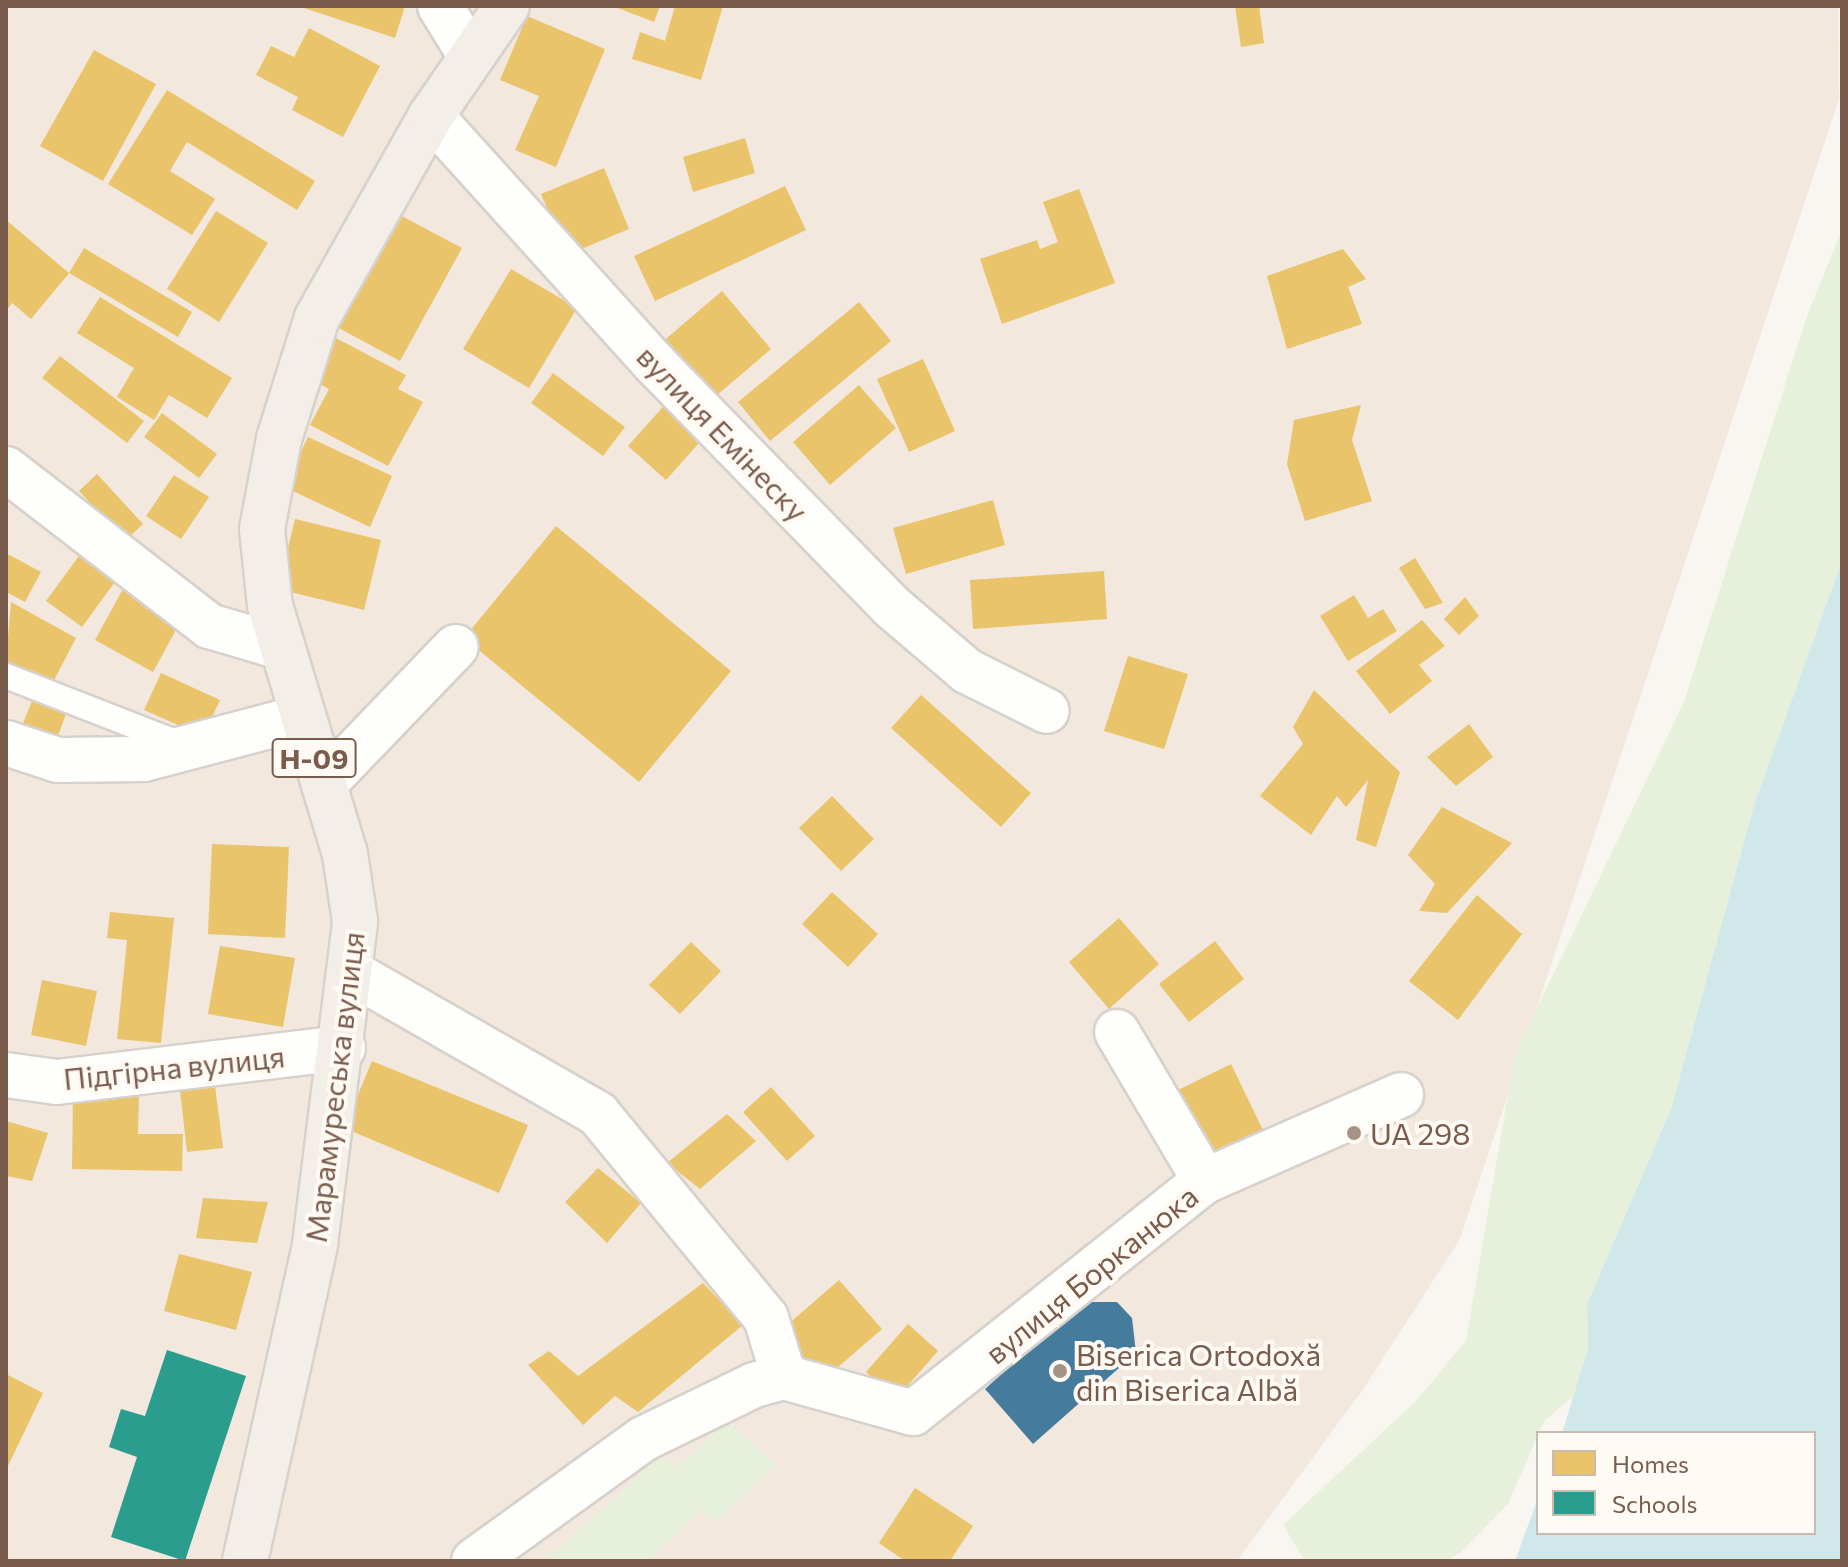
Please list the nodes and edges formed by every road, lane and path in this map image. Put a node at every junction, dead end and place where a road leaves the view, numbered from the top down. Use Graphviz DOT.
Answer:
graph roads {
  1 [pos="440,6"];
  2 [pos="507,6"];
  3 [pos="471,56"];
  4 [pos="431,116"];
  5 [pos="6,469"];
  6 [pos="281,647"];
  7 [pos="456,647"];
  8 [pos="6,676"];
  9 [pos="1047,711"];
  10 [pos="299,718"];
  11 [pos="6,743"];
  12 [pos="189,747"];
  13 [pos="324,784"];
  14 [pos="354,974"];
  15 [pos="1117,1032"];
  16 [pos="343,1048"];
  17 [pos="6,1075"];
  18 [pos="1401,1095"];
  19 [pos="1205,1181"];
  20 [pos="784,1377"];
  21 [pos="245,1561"];
  22 [pos="474,1561"];
  1 -- 3 [label="street"];
  2 -- 3 [label="main road, Марамуреська вулиця / Н-09"];
  3 -- 4 [label="main road, Марамуреська вулиця / Н-09"];
  4 -- 6 [label="main road, Марамуреська вулиця / Н-09"];
  4 -- 9 [label="street, вулиця Емінеску"];
  5 -- 6 [label="street"];
  6 -- 10 [label="main road, Марамуреська вулиця / Н-09"];
  7 -- 13 [label="street"];
  8 -- 12 [label="lane"];
  10 -- 12 [label="street"];
  10 -- 13 [label="main road, Марамуреська вулиця / Н-09"];
  11 -- 12 [label="street"];
  13 -- 14 [label="main road, Марамуреська вулиця / Н-09"];
  14 -- 16 [label="main road, Марамуреська вулиця / Н-09"];
  14 -- 20 [label="street"];
  15 -- 19 [label="street"];
  16 -- 17 [label="street, Підгірна вулиця"];
  16 -- 21 [label="main road, Марамуреська вулиця / Н-09"];
  18 -- 19 [label="street, вулиця Борканюка"];
  19 -- 20 [label="street, вулиця Борканюка"];
  20 -- 22 [label="street"];
}
